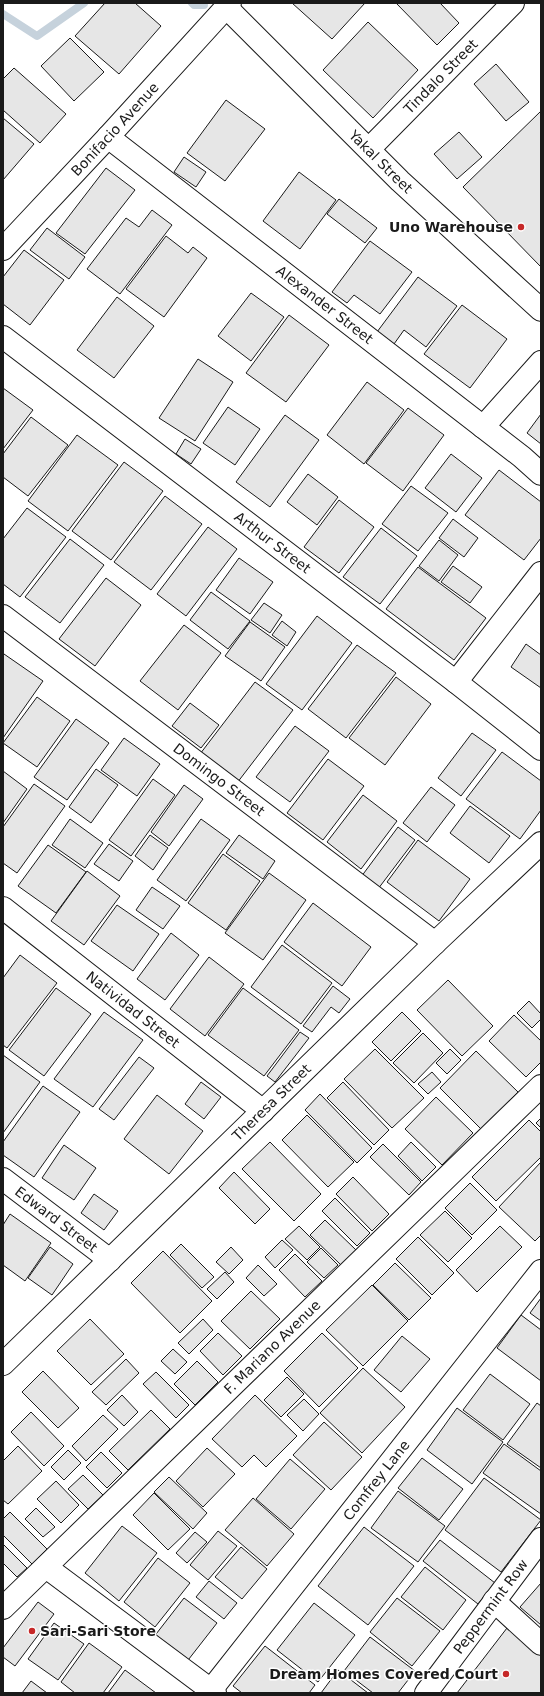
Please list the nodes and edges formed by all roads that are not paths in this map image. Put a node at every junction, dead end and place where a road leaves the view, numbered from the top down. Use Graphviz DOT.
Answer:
graph roads {
  1 [pos="513,3"];
  2 [pos="228,5"];
  3 [pos="108,138"];
  4 [pos="369,149"];
  5 [pos="3,249"];
  6 [pos="541,310"];
  7 [pos="3,337"];
  8 [pos="541,362"];
  9 [pos="483,427"];
  10 [pos="541,474"];
  11 [pos="541,573"];
  12 [pos="3,616"];
  13 [pos="456,682"];
  14 [pos="541,749"];
  15 [pos="541,843"];
  16 [pos="3,908"];
  17 [pos="435,943"];
  18 [pos="541,1086"];
  19 [pos="263,1111"];
  20 [pos="3,1179"];
  21 [pos="110,1260"];
  22 [pos="541,1271"];
  23 [pos="3,1364"];
  24 [pos="541,1539"];
  25 [pos="46,1567"];
  26 [pos="494,1601"];
  27 [pos="3,1608"];
  28 [pos="541,1644"];
  29 [pos="213,1691"];
  30 [pos="426,1693"];
  1 -- 4 [label="street, Tindalo Street"];
  2 -- 3 [label="street, Bonifacio Avenue"];
  2 -- 4 [label="street, Yakal Street"];
  3 -- 5 [label="street, Bonifacio Avenue"];
  3 -- 9 [label="street, Alexander Street"];
  4 -- 6 [label="street, Yakal Street"];
  7 -- 13 [label="street, Arthur Street"];
  8 -- 9 [label="street"];
  9 -- 10 [label="street, Alexander Street"];
  11 -- 13 [label="street"];
  12 -- 17 [label="street, Domingo Street"];
  13 -- 14 [label="street, Arthur Street"];
  15 -- 17 [label="street, Theresa Street"];
  16 -- 19 [label="street, Natividad Street"];
  17 -- 19 [label="street, Theresa Street"];
  18 -- 25 [label="street, F. Mariano Avenue"];
  19 -- 21 [label="street, Theresa Street"];
  20 -- 21 [label="street, Edward Street"];
  21 -- 23 [label="street, Theresa Street"];
  22 -- 29 [label="street, Comfrey Lane"];
  24 -- 26 [label="street, Peppermint Row"];
  25 -- 27 [label="street, F. Mariano Avenue"];
  25 -- 29 [label="street"];
  26 -- 28 [label="street"];
  26 -- 30 [label="street, Peppermint Row"];
}
